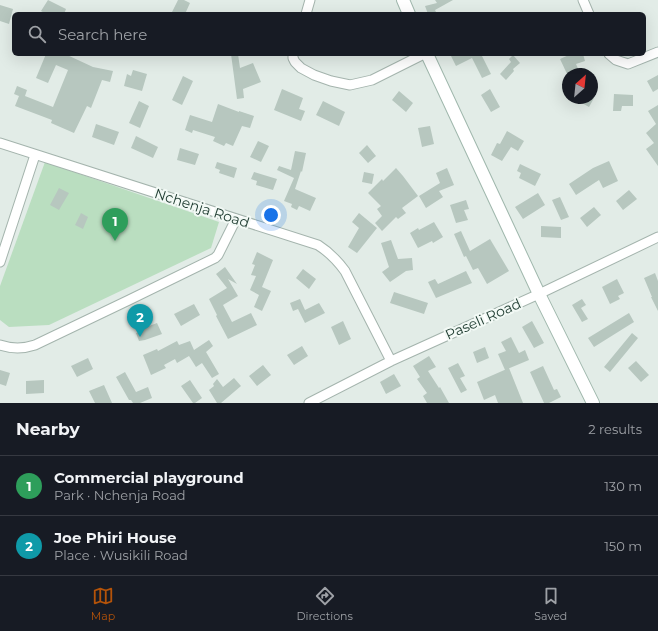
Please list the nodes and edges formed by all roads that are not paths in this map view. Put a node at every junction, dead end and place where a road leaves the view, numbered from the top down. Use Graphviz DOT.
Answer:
graph roads {
  1 [pos="310,0"];
  2 [pos="403,0"];
  3 [pos="583,0"];
  4 [pos="307,12"];
  5 [pos="408,12"];
  6 [pos="588,12"];
  7 [pos="658,52"];
  8 [pos="293,56"];
  9 [pos="420,56"];
  10 [pos="428,56"];
  11 [pos="612,56"];
  12 [pos="0,143"];
  13 [pos="35,154"];
  14 [pos="236,219"];
  15 [pos="658,236"];
  16 [pos="0,262"];
  17 [pos="540,294"];
  18 [pos="0,345"];
  19 [pos="391,361"];
  20 [pos="309,403"];
  21 [pos="593,403"];
  1 -- 4 [label="street"];
  2 -- 5 [label="street"];
  3 -- 6 [label="street"];
  7 -- 11 [label="street"];
  8 -- 9 [label="street"];
  10 -- 17 [label="street"];
  12 -- 13 [label="street, Nchenja Road"];
  13 -- 14 [label="street, Nchenja Road"];
  13 -- 16 [label="street"];
  14 -- 18 [label="street"];
  14 -- 19 [label="street, Nchenja Road"];
  15 -- 17 [label="street, Paseli Road"];
  17 -- 19 [label="street, Paseli Road"];
  17 -- 21 [label="street"];
  19 -- 20 [label="street, Paseli Road"];
}
